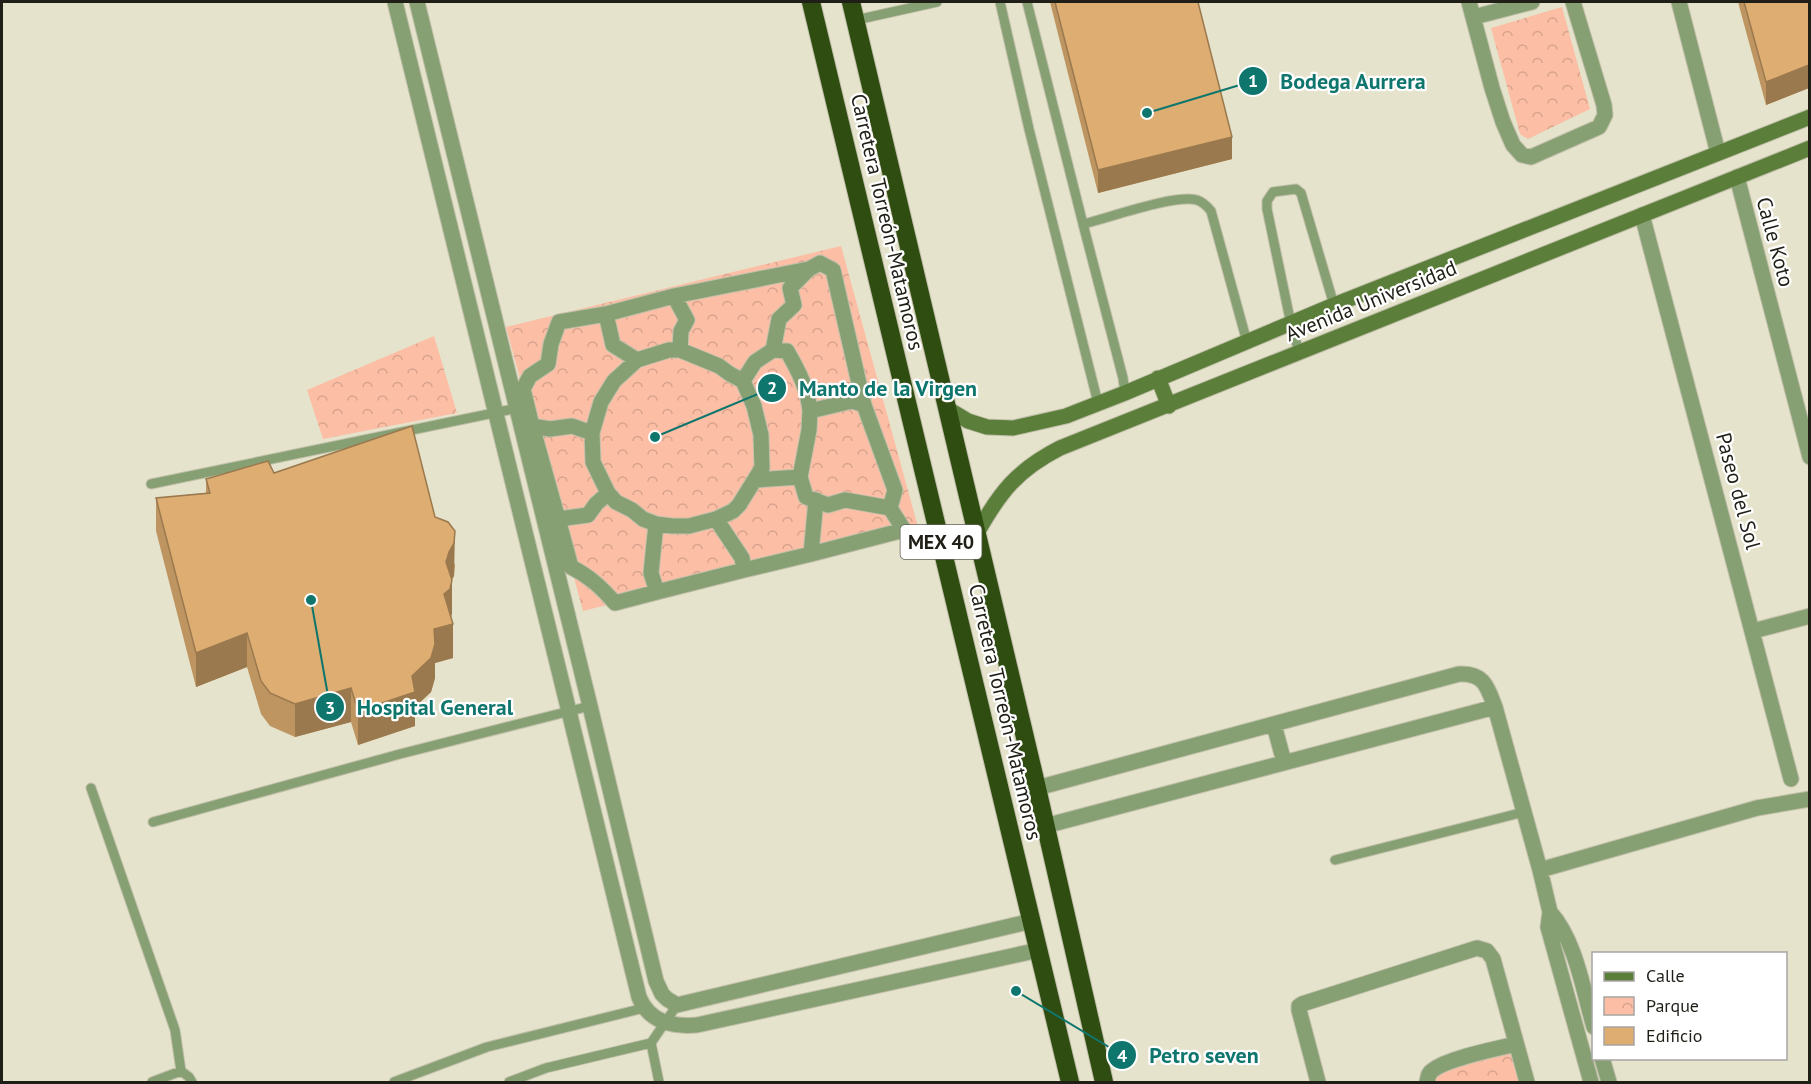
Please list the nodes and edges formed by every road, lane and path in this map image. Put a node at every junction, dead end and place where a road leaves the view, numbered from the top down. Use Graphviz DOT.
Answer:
graph roads {
  1 [pos="395,2"];
  2 [pos="417,2"];
  3 [pos="812,2"];
  4 [pos="851,2"];
  5 [pos="937,2"];
  6 [pos="1000,2"];
  7 [pos="1028,2"];
  8 [pos="1469,2"];
  9 [pos="1532,2"];
  10 [pos="1573,2"];
  11 [pos="1679,2"];
  12 [pos="1474,17"];
  13 [pos="856,20"];
  14 [pos="438,91"];
  15 [pos="418,97"];
  16 [pos="1809,117"];
  17 [pos="1809,148"];
  18 [pos="1718,153"];
  19 [pos="1737,177"];
  20 [pos="1642,215"];
  21 [pos="1083,224"];
  22 [pos="809,269"];
  23 [pos="674,296"];
  24 [pos="1334,305"];
  25 [pos="606,314"];
  26 [pos="1291,324"];
  27 [pos="1247,342"];
  28 [pos="680,350"];
  29 [pos="773,350"];
  30 [pos="1299,352"];
  31 [pos="638,360"];
  32 [pos="1158,378"];
  33 [pos="743,381"];
  34 [pos="1125,393"];
  35 [pos="1098,403"];
  36 [pos="864,405"];
  37 [pos="1169,406"];
  38 [pos="518,408"];
  39 [pos="948,409"];
  40 [pos="810,411"];
  41 [pos="496,413"];
  42 [pos="532,426"];
  43 [pos="592,433"];
  44 [pos="1809,457"];
  45 [pos="800,477"];
  46 [pos="755,480"];
  47 [pos="151,484"];
  48 [pos="608,493"];
  49 [pos="816,500"];
  50 [pos="890,508"];
  51 [pos="558,519"];
  52 [pos="716,519"];
  53 [pos="656,524"];
  54 [pos="977,533"];
  55 [pos="548,540"];
  56 [pos="530,545"];
  57 [pos="811,554"];
  58 [pos="744,570"];
  59 [pos="657,592"];
  60 [pos="1809,616"];
  61 [pos="1753,631"];
  62 [pos="590,706"];
  63 [pos="1495,707"];
  64 [pos="569,710"];
  65 [pos="1274,724"];
  66 [pos="1284,762"];
  67 [pos="1791,779"];
  68 [pos="91,788"];
  69 [pos="1037,789"];
  70 [pos="1809,799"];
  71 [pos="1524,812"];
  72 [pos="153,822"];
  73 [pos="1046,826"];
  74 [pos="1335,860"];
  75 [pos="1540,870"];
  76 [pos="1550,912"];
  77 [pos="1032,921"];
  78 [pos="1039,951"];
  79 [pos="677,1005"];
  80 [pos="644,1008"];
  81 [pos="665,1022"];
  82 [pos="1592,1024"];
  83 [pos="651,1043"];
  84 [pos="1516,1044"];
  85 [pos="1602,1060"];
  86 [pos="181,1071"];
  87 [pos="1605,1082"];
  88 [pos="152,1083"];
  89 [pos="192,1083"];
  90 [pos="394,1083"];
  91 [pos="509,1083"];
  92 [pos="659,1083"];
  93 [pos="1070,1083"];
  94 [pos="1104,1083"];
  95 [pos="1318,1083"];
  96 [pos="1427,1083"];
  97 [pos="1527,1083"];
  98 [pos="1591,1083"];
  1 -- 15 [label="street"];
  2 -- 14 [label="street"];
  3 -- 77 [label="highway, Carretera Torreón-Matamoros / MEX 40"];
  4 -- 13 [label="highway, MEX 40"];
  5 -- 13 [label="lane"];
  6 -- 35 [label="lane"];
  7 -- 21 [label="lane"];
  8 -- 12 [label="street"];
  9 -- 12 [label="street"];
  10 -- 12 [label="street"];
  11 -- 18 [label="street"];
  13 -- 39 [label="highway, MEX 40"];
  14 -- 15 [label="street"];
  14 -- 38 [label="street"];
  15 -- 41 [label="street"];
  16 -- 18 [label="main road, Avenida Universidad"];
  17 -- 19 [label="main road, Avenida Universidad"];
  18 -- 24 [label="main road, Avenida Universidad"];
  19 -- 20 [label="main road, Avenida Universidad"];
  19 -- 44 [label="street, Calle Koto"];
  20 -- 30 [label="main road, Avenida Universidad"];
  20 -- 61 [label="street, Paseo del Sol"];
  21 -- 27 [label="lane"];
  21 -- 34 [label="lane"];
  22 -- 23 [label="street"];
  22 -- 29 [label="street"];
  22 -- 36 [label="street"];
  23 -- 25 [label="street"];
  23 -- 28 [label="street"];
  24 -- 26 [label="main road, Avenida Universidad"];
  24 -- 26 [label="lane"];
  25 -- 31 [label="street"];
  25 -- 42 [label="street"];
  26 -- 27 [label="main road, Avenida Universidad"];
  26 -- 30 [label="lane"];
  27 -- 32 [label="main road, Avenida Universidad"];
  28 -- 31 [label="street"];
  28 -- 33 [label="street"];
  29 -- 33 [label="street"];
  29 -- 40 [label="street"];
  30 -- 37 [label="main road, Avenida Universidad"];
  31 -- 43 [label="street"];
  32 -- 34 [label="main road, Avenida Universidad"];
  32 -- 37 [label="main road"];
  33 -- 46 [label="street"];
  34 -- 35 [label="main road, Avenida Universidad"];
  35 -- 39 [label="main road, Avenida Universidad"];
  36 -- 40 [label="street"];
  36 -- 50 [label="street"];
  37 -- 54 [label="main road, Avenida Universidad"];
  38 -- 41 [label="lane"];
  38 -- 55 [label="street"];
  39 -- 54 [label="highway, MEX 40"];
  40 -- 45 [label="street"];
  41 -- 47 [label="lane"];
  41 -- 56 [label="street"];
  42 -- 43 [label="street"];
  42 -- 51 [label="street"];
  43 -- 48 [label="street"];
  45 -- 46 [label="street"];
  45 -- 49 [label="street"];
  46 -- 52 [label="street"];
  48 -- 51 [label="street"];
  48 -- 53 [label="street"];
  49 -- 50 [label="street"];
  49 -- 57 [label="street"];
  50 -- 57 [label="street"];
  51 -- 59 [label="street"];
  52 -- 53 [label="street"];
  52 -- 58 [label="street"];
  53 -- 59 [label="street"];
  54 -- 69 [label="highway, MEX 40"];
  55 -- 56 [label="street"];
  55 -- 62 [label="street"];
  56 -- 64 [label="street"];
  57 -- 58 [label="street"];
  58 -- 59 [label="street"];
  60 -- 61 [label="street"];
  61 -- 67 [label="street, Paseo del Sol"];
  62 -- 64 [label="lane"];
  62 -- 79 [label="street"];
  63 -- 65 [label="street"];
  63 -- 66 [label="street"];
  63 -- 71 [label="street"];
  64 -- 72 [label="lane"];
  64 -- 80 [label="street"];
  65 -- 66 [label="street"];
  65 -- 69 [label="street"];
  66 -- 73 [label="street"];
  68 -- 86 [label="lane"];
  69 -- 73 [label="highway, MEX 40"];
  70 -- 75 [label="street"];
  71 -- 74 [label="lane"];
  71 -- 75 [label="street"];
  73 -- 94 [label="highway, MEX 40"];
  75 -- 76 [label="street"];
  76 -- 82 [label="street"];
  76 -- 98 [label="street"];
  77 -- 78 [label="highway, Carretera Torreón-Matamoros / MEX 40"];
  77 -- 79 [label="street"];
  78 -- 81 [label="street"];
  78 -- 93 [label="highway, Carretera Torreón-Matamoros / MEX 40"];
  79 -- 81 [label="lane"];
  80 -- 81 [label="street"];
  80 -- 90 [label="lane"];
  81 -- 83 [label="lane"];
  83 -- 91 [label="lane"];
  83 -- 92 [label="lane"];
  84 -- 95 [label="street"];
  84 -- 96 [label="street"];
  84 -- 97 [label="street"];
  85 -- 87 [label="street"];
  86 -- 88 [label="lane"];
  86 -- 89 [label="lane"];
}
